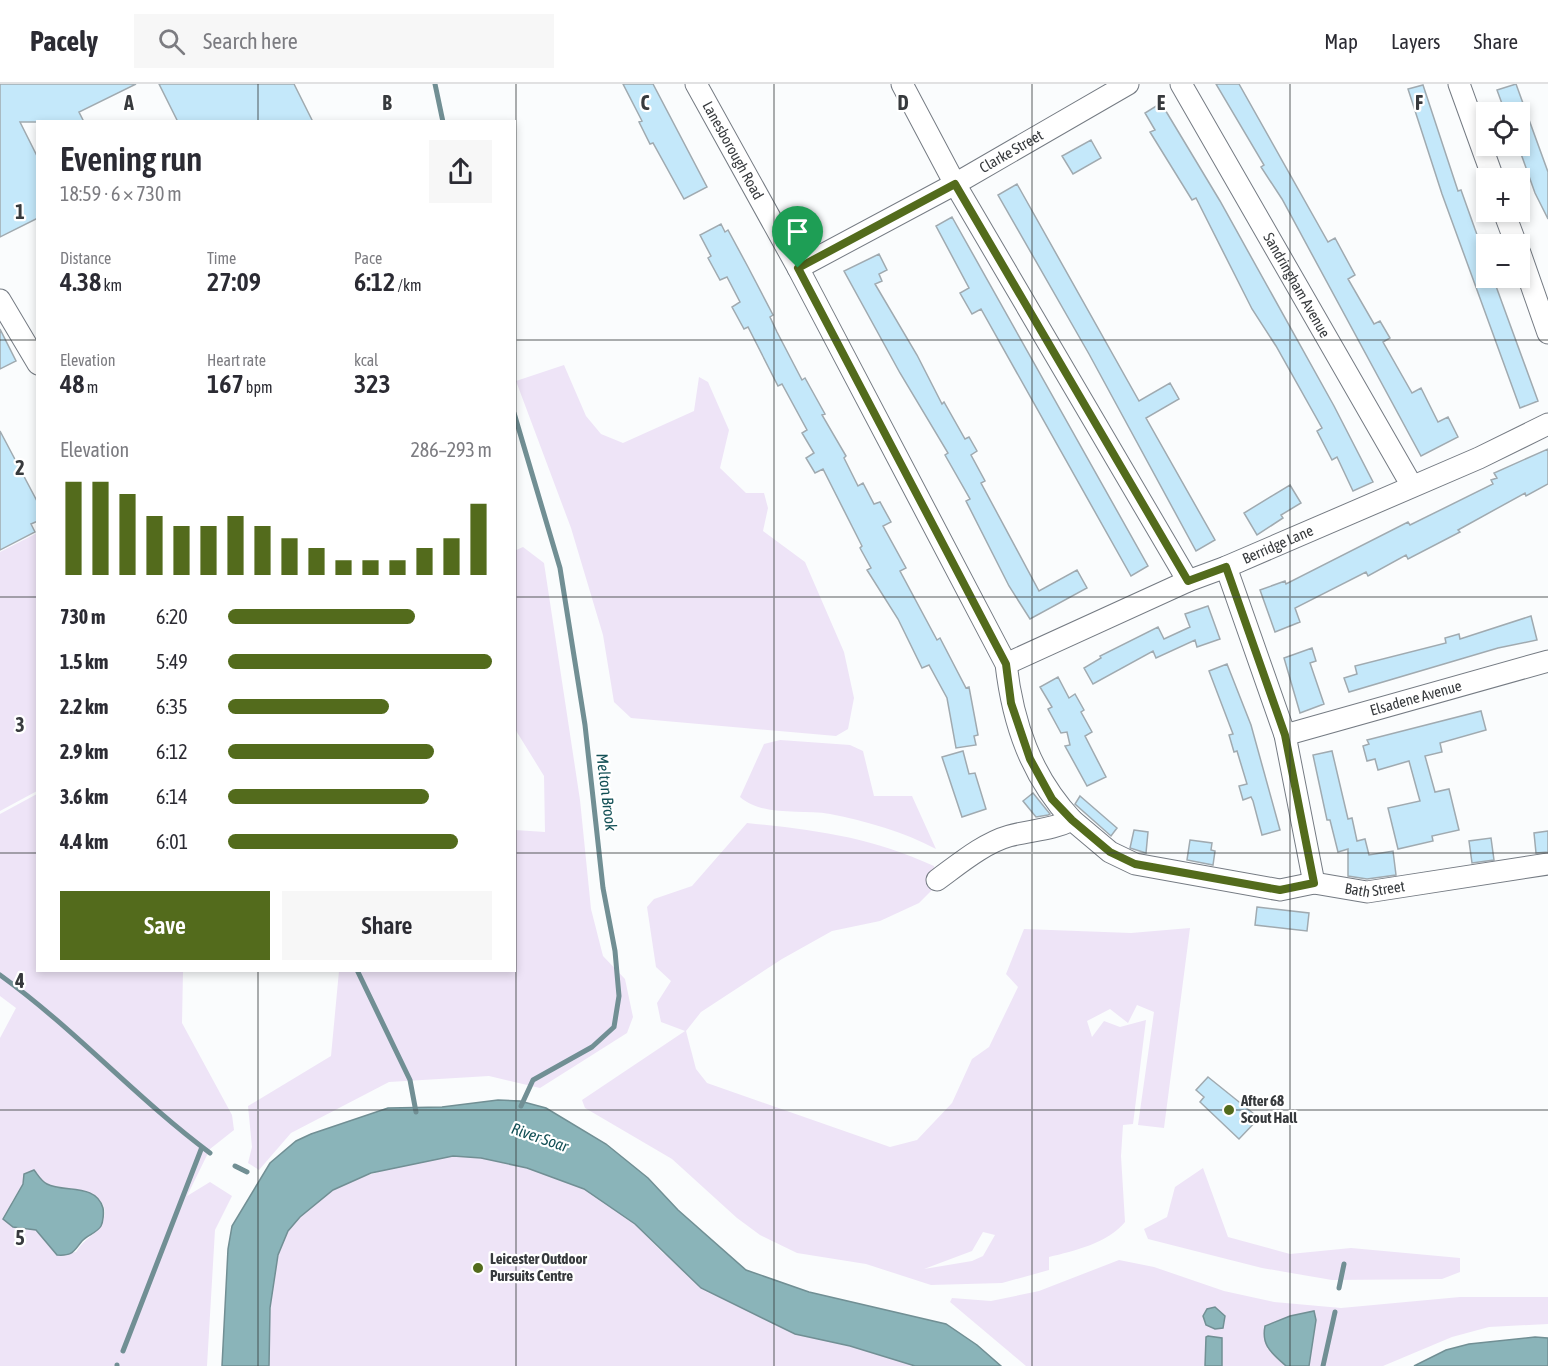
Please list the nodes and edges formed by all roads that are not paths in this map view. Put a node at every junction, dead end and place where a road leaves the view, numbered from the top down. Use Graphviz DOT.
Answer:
graph roads {
  1 [pos="696,84"];
  2 [pos="903,84"];
  3 [pos="1128,84"];
  4 [pos="1181,84"];
  5 [pos="1459,84"];
  6 [pos="1489,168"];
  7 [pos="955,184"];
  8 [pos="798,268"];
  9 [pos="1530,282"];
  10 [pos="0,300"];
  11 [pos="1548,333"];
  12 [pos="36,361"];
  13 [pos="1548,424"];
  14 [pos="1412,486"];
  15 [pos="1226,567"];
  16 [pos="1188,581"];
  17 [pos="1548,662"];
  18 [pos="1006,664"];
  19 [pos="1285,735"];
  20 [pos="1072,820"];
  21 [pos="1548,864"];
  22 [pos="937,880"];
  23 [pos="1314,883"];
  1 -- 8 [label="street, Lanesborough Road"];
  2 -- 7 [label="street"];
  3 -- 7 [label="street, Clarke Street"];
  4 -- 14 [label="street, Sandringham Avenue"];
  5 -- 6 [label="street"];
  7 -- 8 [label="street, Clarke Street"];
  7 -- 16 [label="street"];
  8 -- 18 [label="street, Lanesborough Road"];
  9 -- 11 [label="street"];
  10 -- 12 [label="street"];
  13 -- 14 [label="street, Berridge Lane"];
  14 -- 15 [label="street, Berridge Lane"];
  15 -- 16 [label="street, Berridge Lane"];
  15 -- 19 [label="street"];
  16 -- 18 [label="street, Berridge Lane"];
  17 -- 19 [label="street, Elsadene Avenue"];
  18 -- 20 [label="street, Bath Street"];
  19 -- 23 [label="street"];
  20 -- 22 [label="street"];
  20 -- 23 [label="street, Bath Street"];
  21 -- 23 [label="street, Bath Street"];
}
